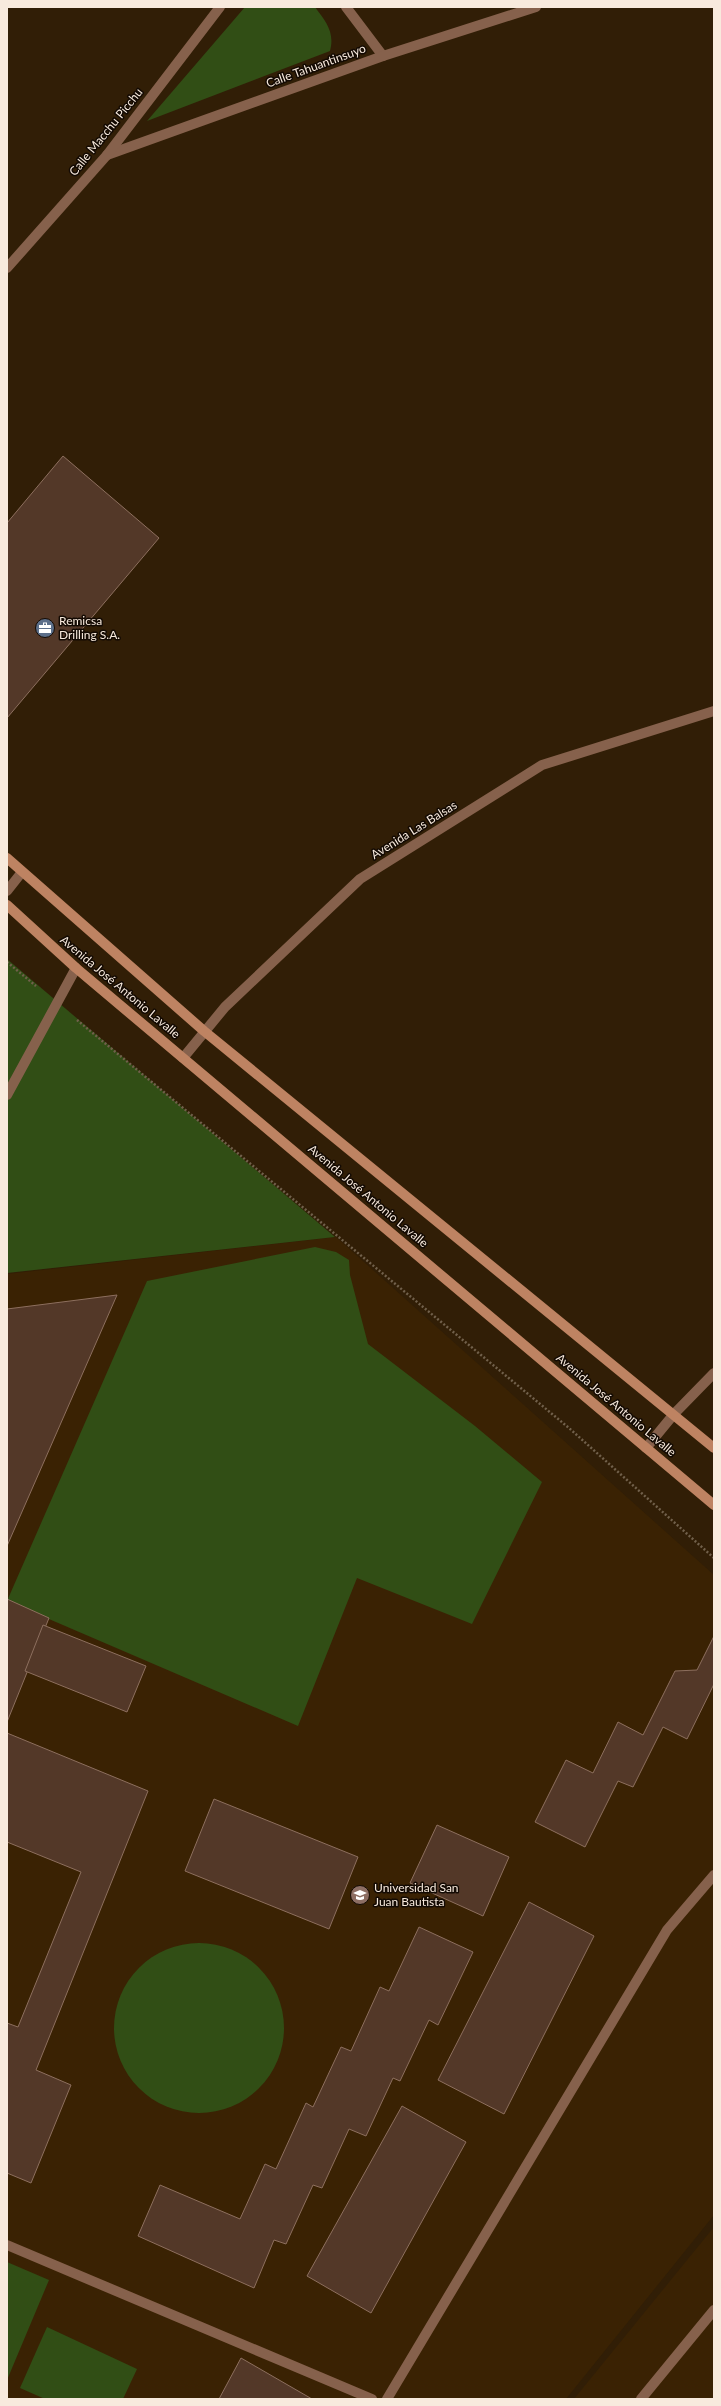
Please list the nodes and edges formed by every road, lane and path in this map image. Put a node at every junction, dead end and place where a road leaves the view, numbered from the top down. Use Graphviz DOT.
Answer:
graph roads {
  1 [pos="220,7"];
  2 [pos="346,7"];
  3 [pos="536,7"];
  4 [pos="382,56"];
  5 [pos="107,155"];
  6 [pos="7,268"];
  7 [pos="714,711"];
  8 [pos="7,858"];
  9 [pos="22,872"];
  10 [pos="7,891"];
  11 [pos="7,905"];
  12 [pos="7,962"];
  13 [pos="76,968"];
  14 [pos="55,1002"];
  15 [pos="204,1031"];
  16 [pos="183,1058"];
  17 [pos="7,1095"];
  18 [pos="714,1373"];
  19 [pos="674,1414"];
  20 [pos="646,1448"];
  21 [pos="714,1448"];
  22 [pos="714,1505"];
  23 [pos="714,1558"];
  24 [pos="714,1875"];
  25 [pos="7,2245"];
  26 [pos="714,2310"];
  27 [pos="372,2399"];
  28 [pos="388,2399"];
  29 [pos="641,2399"];
  1 -- 5 [label="street, Calle Macchu Picchu"];
  2 -- 4 [label="street"];
  3 -- 4 [label="street, Calle Tahuantinsuyo"];
  4 -- 5 [label="street, Calle Tahuantinsuyo"];
  5 -- 6 [label="street, Calle Macchu Picchu"];
  7 -- 15 [label="street, Avenida Las Balsas"];
  8 -- 9 [label="main road, Avenida José Antonio Lavalle"];
  9 -- 10 [label="street"];
  9 -- 15 [label="main road, Avenida José Antonio Lavalle"];
  11 -- 13 [label="main road, Avenida José Antonio Lavalle"];
  12 -- 14 [label="path"];
  13 -- 14 [label="street"];
  13 -- 16 [label="main road, Avenida José Antonio Lavalle"];
  14 -- 17 [label="street"];
  14 -- 23 [label="path"];
  15 -- 16 [label="street, Avenida Las Balsas"];
  15 -- 19 [label="main road, Avenida José Antonio Lavalle"];
  16 -- 20 [label="main road, Avenida José Antonio Lavalle"];
  18 -- 19 [label="street"];
  19 -- 20 [label="street"];
  19 -- 21 [label="main road, Avenida José Antonio Lavalle"];
  20 -- 22 [label="main road, Avenida José Antonio Lavalle"];
  24 -- 28 [label="street"];
  25 -- 27 [label="street"];
  26 -- 29 [label="street"];
}
